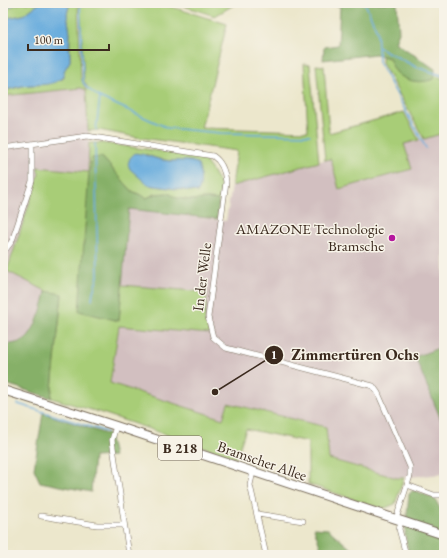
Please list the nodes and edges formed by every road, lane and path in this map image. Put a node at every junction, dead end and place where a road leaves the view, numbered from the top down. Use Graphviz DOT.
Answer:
graph roads {
  1 [pos="32,144"];
  2 [pos="3,148"];
  3 [pos="3,253"];
  4 [pos="3,390"];
  5 [pos="116,426"];
  6 [pos="253,472"];
  7 [pos="407,485"];
  8 [pos="444,496"];
  9 [pos="257,514"];
  10 [pos="41,516"];
  11 [pos="398,520"];
  12 [pos="304,521"];
  13 [pos="124,525"];
  14 [pos="444,535"];
  15 [pos="128,555"];
  16 [pos="266,555"];
  17 [pos="406,555"];
  1 -- 2 [label="street, In der Welle"];
  1 -- 3 [label="street"];
  1 -- 7 [label="street, In der Welle"];
  4 -- 5 [label="main road, Bramscher Allee / B 218"];
  5 -- 6 [label="main road, Bramscher Allee / B 218"];
  5 -- 13 [label="street"];
  6 -- 9 [label="street"];
  6 -- 11 [label="main road, Bramscher Allee / B 218"];
  7 -- 8 [label="street"];
  7 -- 11 [label="street, In der Welle"];
  9 -- 12 [label="street"];
  9 -- 16 [label="street"];
  10 -- 13 [label="street"];
  11 -- 14 [label="main road, Bramscher Allee / B 218"];
  11 -- 17 [label="street, In der Welle"];
  13 -- 15 [label="street"];
}
